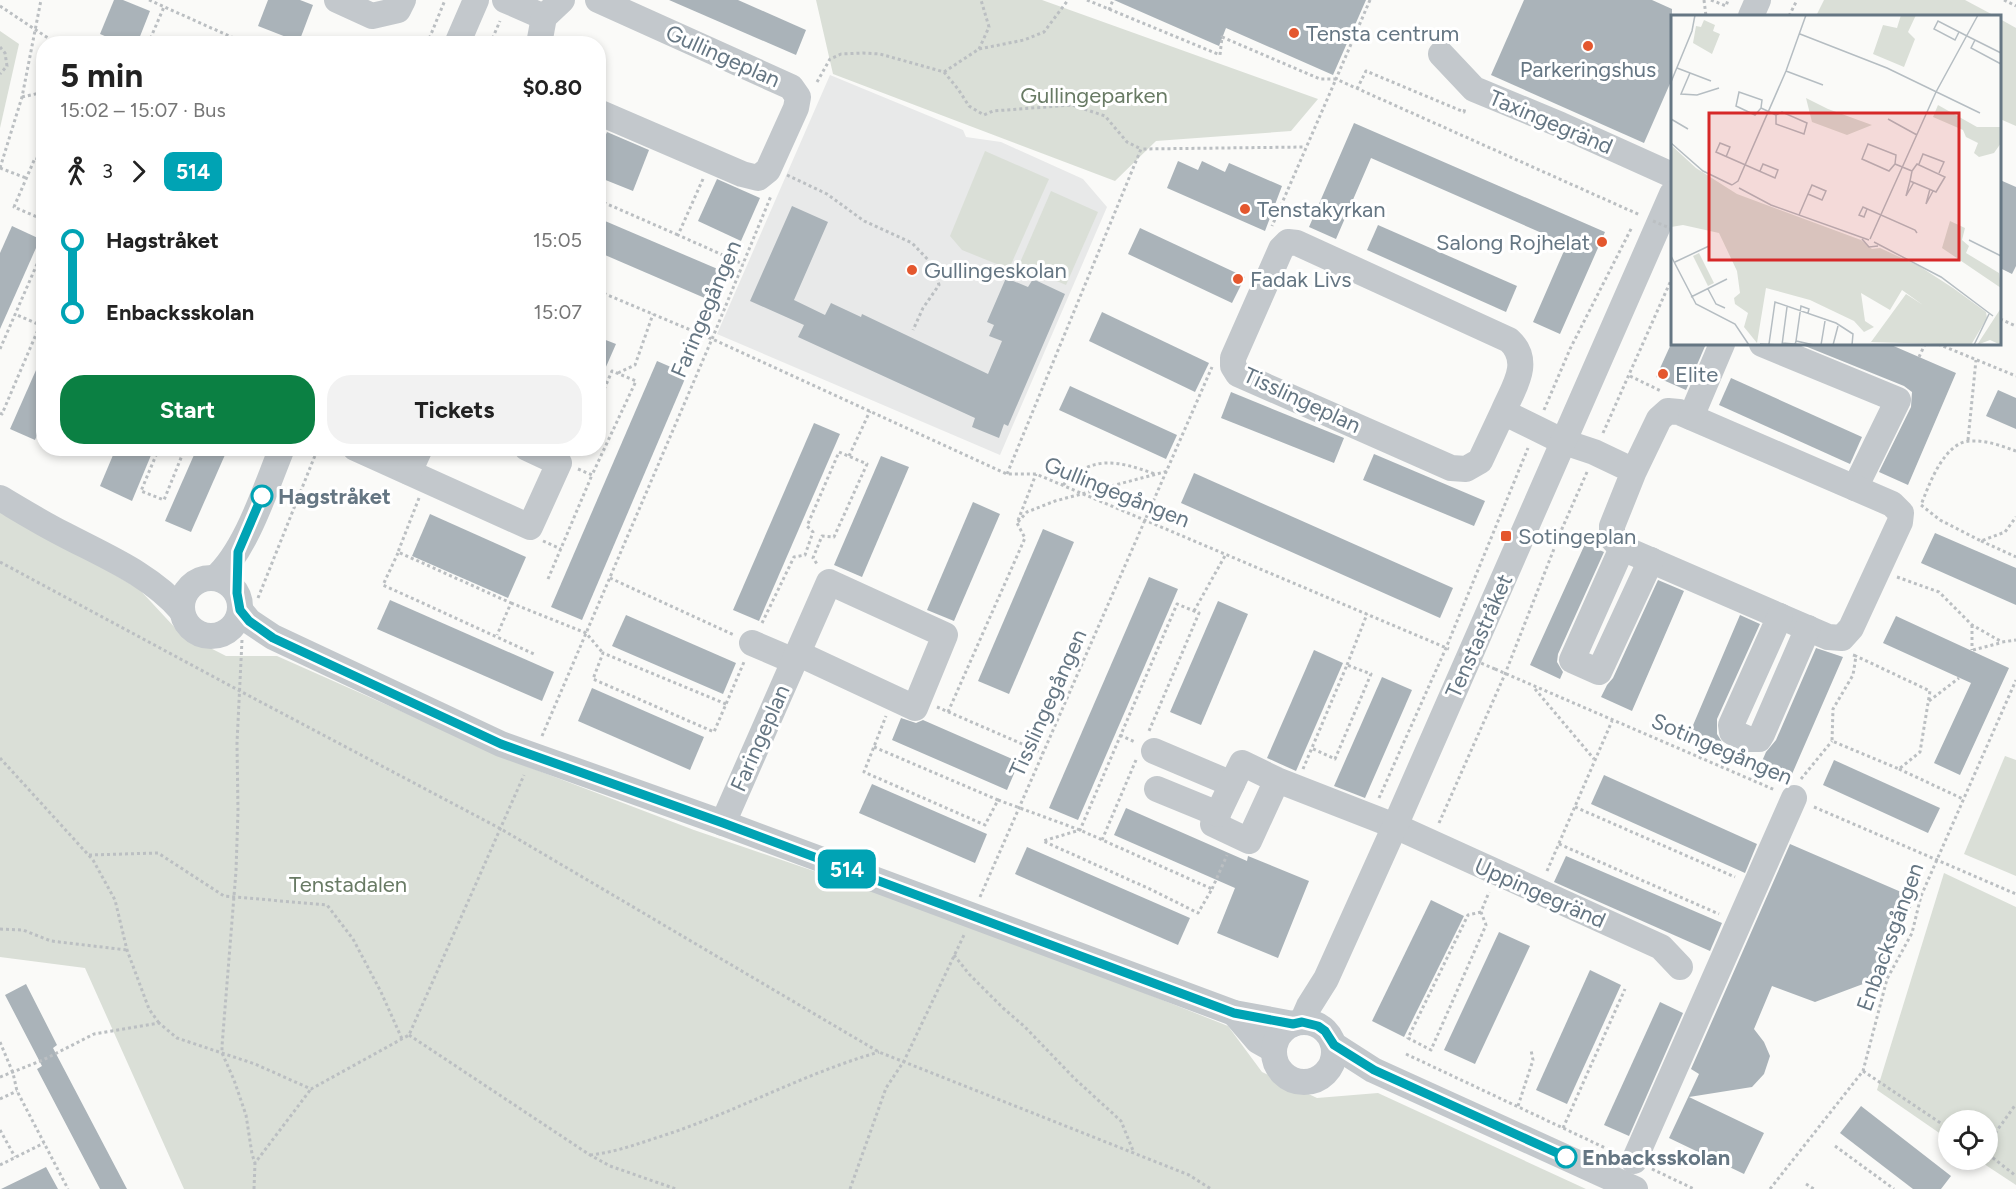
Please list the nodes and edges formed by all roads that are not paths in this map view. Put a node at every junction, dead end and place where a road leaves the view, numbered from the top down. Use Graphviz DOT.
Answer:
graph roads {
  1 [pos="337,0"];
  2 [pos="403,0"];
  3 [pos="476,0"];
  4 [pos="505,0"];
  5 [pos="598,0"];
  6 [pos="1758,0"];
  7 [pos="553,8"];
  8 [pos="1751,15"];
  9 [pos="460,36"];
  10 [pos="542,36"];
  11 [pos="1441,54"];
  12 [pos="606,115"];
  13 [pos="1671,174"];
  14 [pos="1671,196"];
  15 [pos="1722,345"];
  16 [pos="1764,345"];
  17 [pos="1503,412"];
  18 [pos="1691,417"];
  19 [pos="1564,442"];
  20 [pos="279,456"];
  21 [pos="373,456"];
  22 [pos="419,456"];
  23 [pos="544,456"];
  24 [pos="1634,471"];
  25 [pos="417,476"];
  26 [pos="1855,488"];
  27 [pos="0,498"];
  28 [pos="1622,548"];
  29 [pos="238,552"];
  30 [pos="1651,560"];
  31 [pos="139,573"];
  32 [pos="215,578"];
  33 [pos="190,587"];
  34 [pos="182,611"];
  35 [pos="1780,616"];
  36 [pos="239,618"];
  37 [pos="1808,628"];
  38 [pos="752,643"];
  39 [pos="795,657"];
  40 [pos="1148,748"];
  41 [pos="1286,783"];
  42 [pos="1232,784"];
  43 [pos="1157,789"];
  44 [pos="1794,798"];
  45 [pos="1218,814"];
  46 [pos="723,823"];
  47 [pos="1395,826"];
  48 [pos="1680,967"];
  49 [pos="1234,1013"];
  50 [pos="1314,1030"];
  51 [pos="1274,1050"];
  52 [pos="1374,1070"];
  53 [pos="1325,1074"];
  54 [pos="1634,1161"];
  55 [pos="1635,1189"];
  1 -- 2 [label="street"];
  3 -- 9 [label="street"];
  4 -- 7 [label="street"];
  5 -- 12 [label="street, Gullingeplan"];
  6 -- 8 [label="street"];
  7 -- 10 [label="street"];
  11 -- 13 [label="street, Taxingegränd"];
  14 -- 19 [label="street, Tenstastråket"];
  15 -- 18 [label="street"];
  16 -- 26 [label="street"];
  17 -- 17 [label="street, Tisslingeplan"];
  17 -- 19 [label="street"];
  18 -- 24 [label="street"];
  18 -- 26 [label="street"];
  19 -- 24 [label="street"];
  19 -- 47 [label="street, Tenstastråket"];
  20 -- 29 [label="street"];
  21 -- 25 [label="street"];
  22 -- 25 [label="street"];
  23 -- 25 [label="street"];
  24 -- 28 [label="street"];
  26 -- 37 [label="street"];
  27 -- 31 [label="street"];
  28 -- 30 [label="street"];
  28 -- 30 [label="street"];
  29 -- 32 [label="street"];
  29 -- 36 [label="street"];
  30 -- 35 [label="street"];
  31 -- 33 [label="street"];
  31 -- 34 [label="street"];
  32 -- 33 [label="street"];
  32 -- 36 [label="street"];
  33 -- 34 [label="street"];
  34 -- 36 [label="street"];
  35 -- 37 [label="street"];
  35 -- 37 [label="street"];
  36 -- 46 [label="street"];
  38 -- 39 [label="street"];
  39 -- 39 [label="street, Faringeplan"];
  39 -- 46 [label="street, Faringeplan"];
  40 -- 42 [label="street"];
  41 -- 42 [label="street, Uppingegränd"];
  41 -- 45 [label="street"];
  41 -- 47 [label="street, Uppingegränd"];
  42 -- 45 [label="street"];
  43 -- 45 [label="street"];
  44 -- 54 [label="street"];
  46 -- 49 [label="street"];
  47 -- 48 [label="street, Uppingegränd"];
  47 -- 50 [label="street, Tenstastråket"];
  49 -- 50 [label="street"];
  49 -- 51 [label="street"];
  50 -- 51 [label="street"];
  50 -- 52 [label="street"];
  50 -- 53 [label="street"];
  51 -- 53 [label="street"];
  52 -- 53 [label="street"];
  52 -- 55 [label="street"];
}
